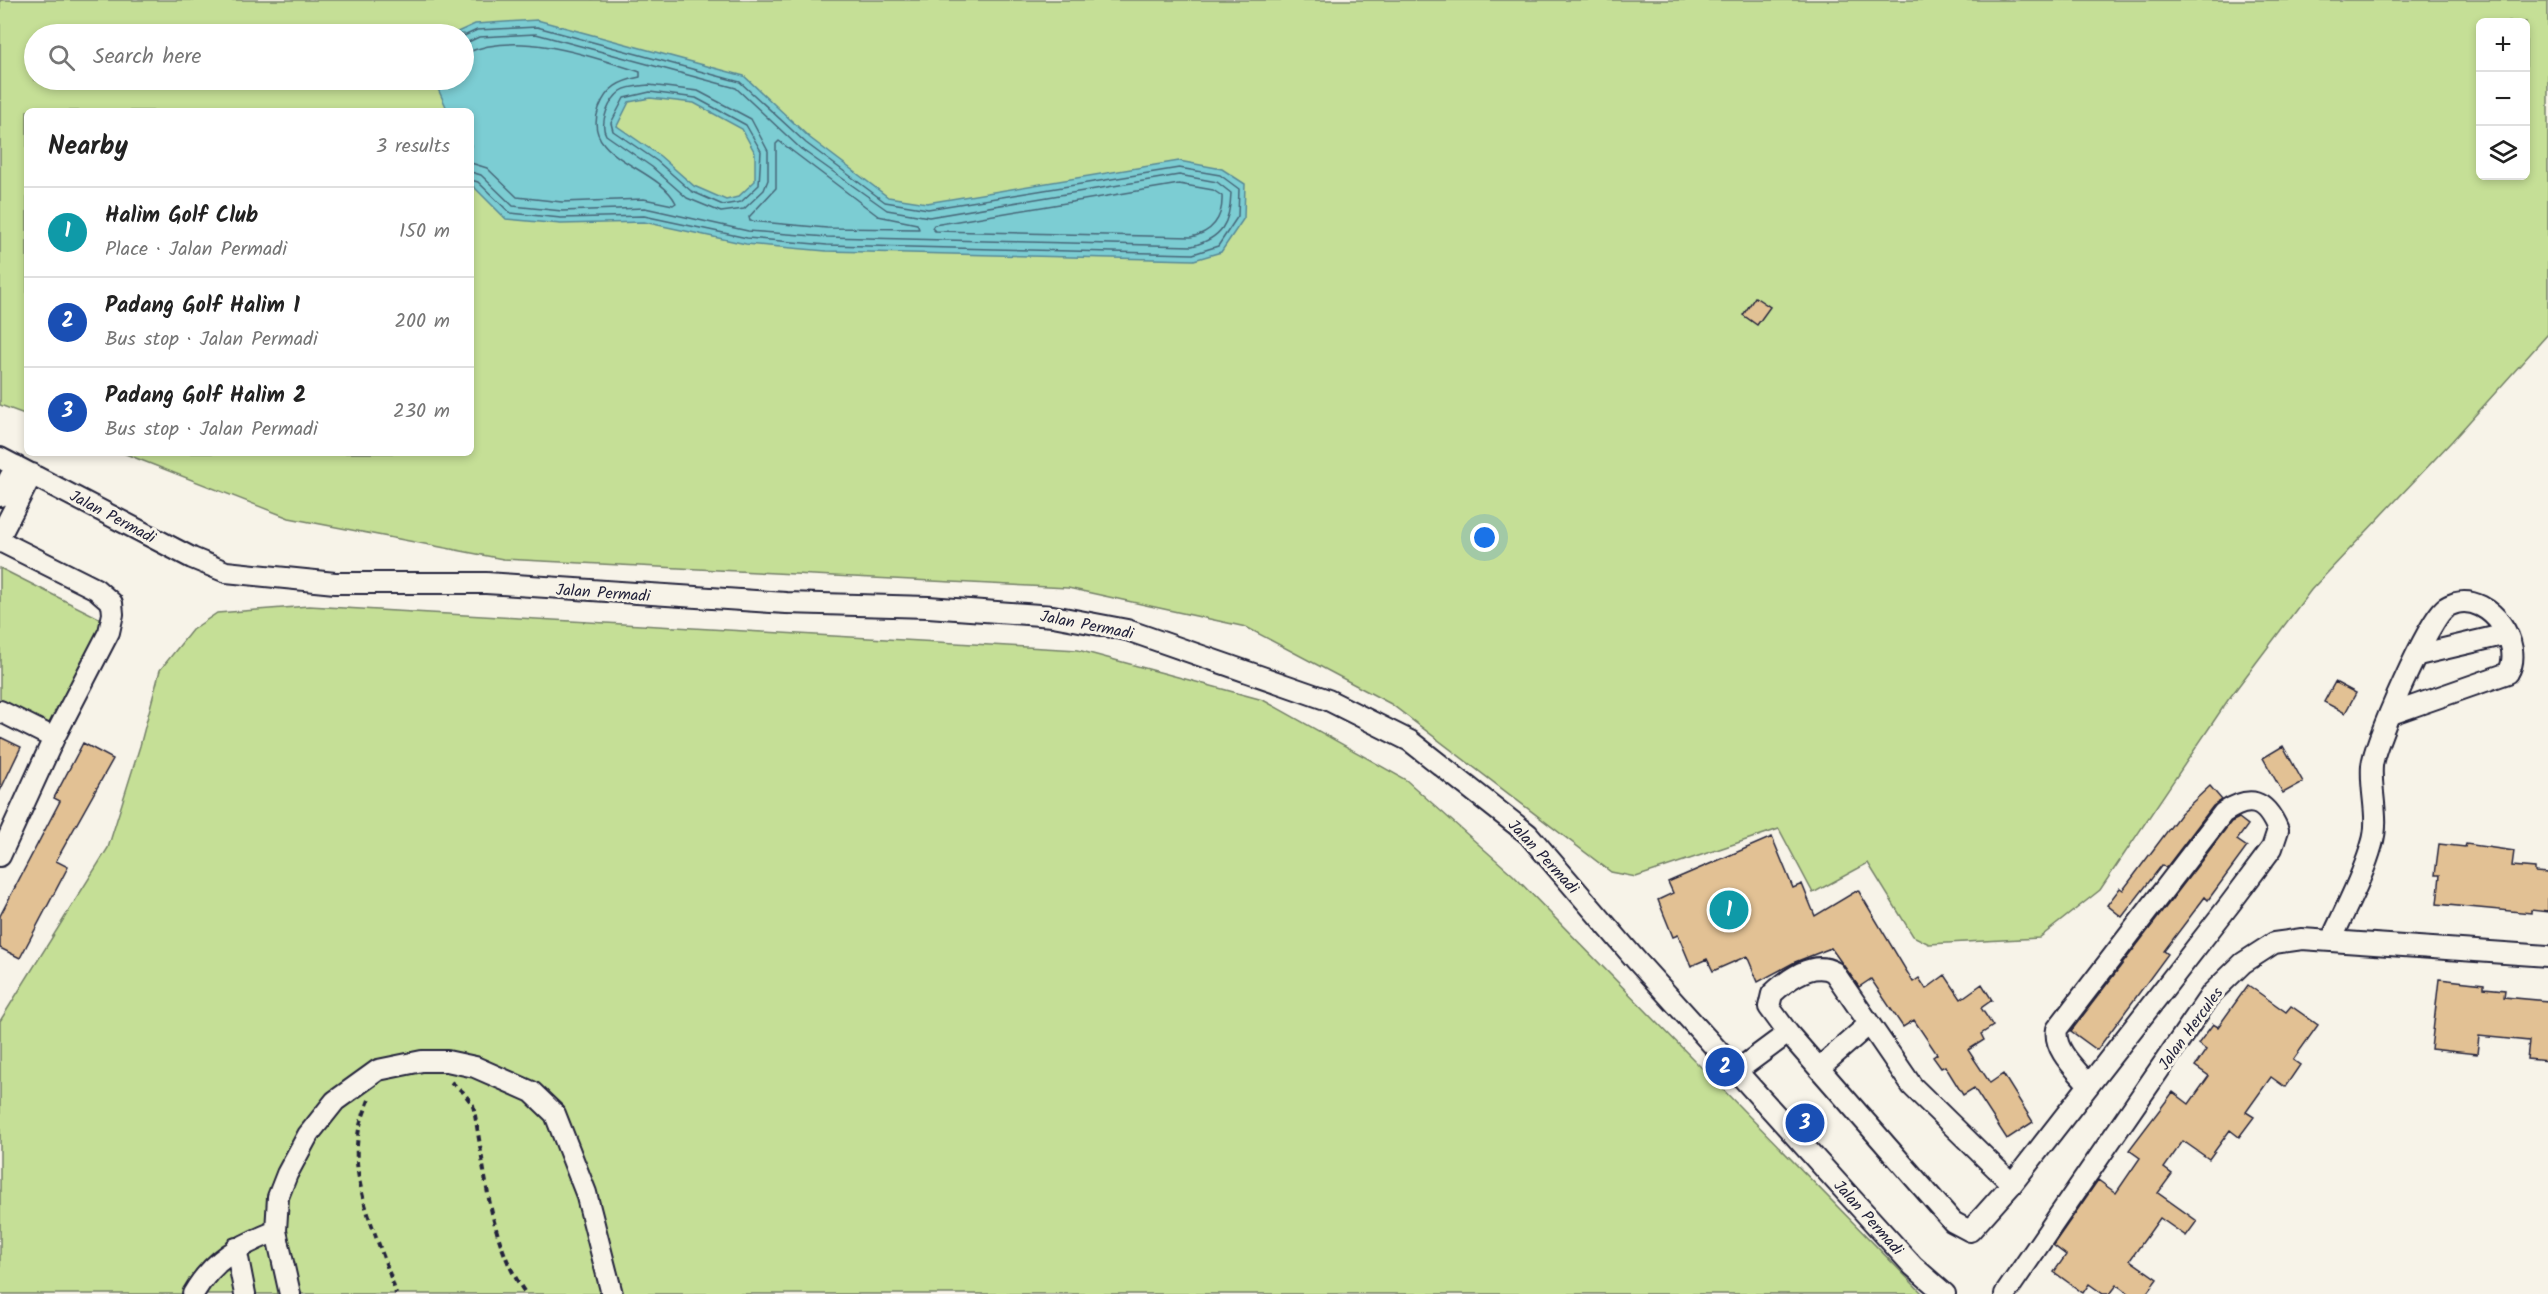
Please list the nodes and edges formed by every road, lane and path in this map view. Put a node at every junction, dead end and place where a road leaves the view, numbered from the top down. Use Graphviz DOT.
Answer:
graph roads {
  1 [pos="16,466"];
  2 [pos="0,496"];
  3 [pos="0,536"];
  4 [pos="0,541"];
  5 [pos="2507,634"];
  6 [pos="2418,655"];
  7 [pos="0,711"];
  8 [pos="2391,714"];
  9 [pos="54,738"];
  10 [pos="4,835"];
  11 [pos="0,856"];
  12 [pos="2331,941"];
  13 [pos="2548,956"];
  14 [pos="1868,1025"];
  15 [pos="1788,1033"];
  16 [pos="447,1061"];
  17 [pos="1819,1068"];
  18 [pos="378,1070"];
  19 [pos="1738,1070"];
  20 [pos="2089,1085"];
  21 [pos="2012,1184"];
  22 [pos="276,1231"];
  23 [pos="236,1248"];
  24 [pos="194,1293"];
  25 [pos="245,1294"];
  26 [pos="290,1294"];
  27 [pos="396,1294"];
  28 [pos="526,1294"];
  29 [pos="612,1294"];
  30 [pos="1945,1294"];
  31 [pos="2005,1294"];
  1 -- 2 [label="street"];
  1 -- 3 [label="street"];
  1 -- 19 [label="street, Jalan Permadi"];
  4 -- 9 [label="street"];
  5 -- 6 [label="street"];
  5 -- 6 [label="street"];
  5 -- 8 [label="street"];
  6 -- 8 [label="street"];
  7 -- 9 [label="street"];
  8 -- 12 [label="street"];
  9 -- 10 [label="street"];
  10 -- 11 [label="street"];
  12 -- 13 [label="street, Jalan Hercules"];
  12 -- 31 [label="street, Jalan Hercules"];
  14 -- 15 [label="street"];
  14 -- 17 [label="street"];
  14 -- 21 [label="street"];
  15 -- 17 [label="street"];
  15 -- 19 [label="street"];
  16 -- 18 [label="street"];
  16 -- 28 [label="path"];
  16 -- 29 [label="street"];
  17 -- 21 [label="street"];
  18 -- 22 [label="street"];
  18 -- 27 [label="path"];
  19 -- 30 [label="street, Jalan Permadi"];
  20 -- 20 [label="street"];
  20 -- 21 [label="street"];
  22 -- 23 [label="street"];
  22 -- 26 [label="street"];
  23 -- 24 [label="street"];
  23 -- 25 [label="street"];
}
